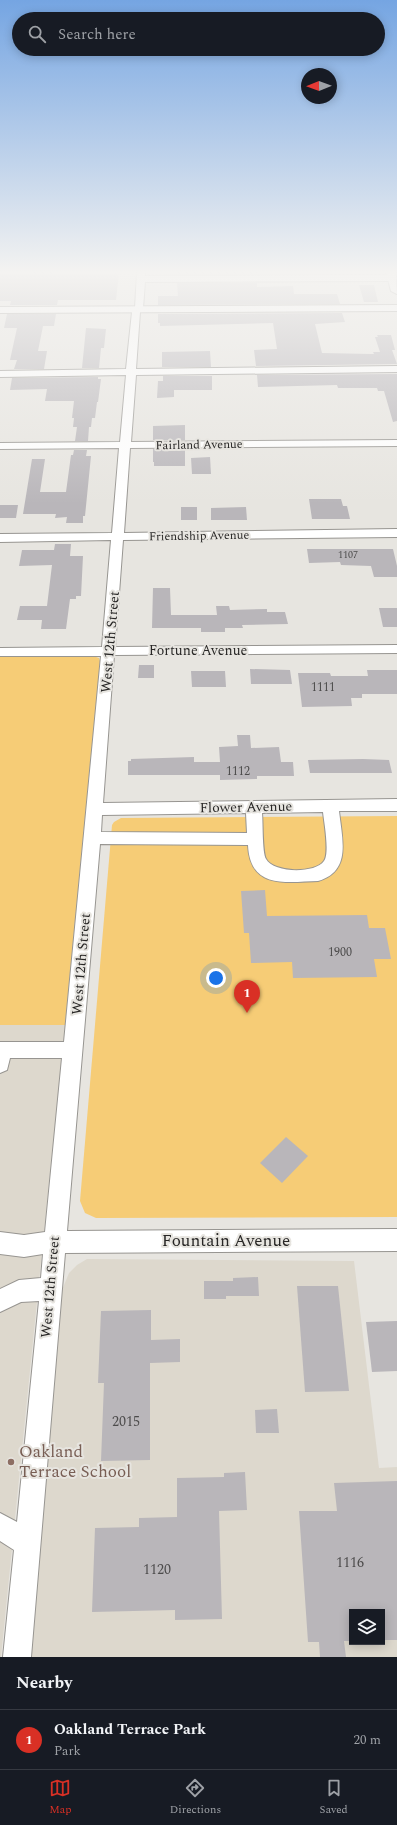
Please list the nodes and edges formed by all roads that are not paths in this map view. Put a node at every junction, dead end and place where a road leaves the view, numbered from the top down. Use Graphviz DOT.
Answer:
graph roads {
  1 [pos="134,349"];
  2 [pos="397,369"];
  3 [pos="132,373"];
  4 [pos="0,374"];
  5 [pos="397,443"];
  6 [pos="0,446"];
  7 [pos="125,446"];
  8 [pos="397,533"];
  9 [pos="118,537"];
  10 [pos="0,538"];
  11 [pos="397,649"];
  12 [pos="109,651"];
  13 [pos="0,652"];
  14 [pos="397,804"];
  15 [pos="330,806"];
  16 [pos="254,807"];
  17 [pos="95,809"];
  18 [pos="93,838"];
  19 [pos="256,839"];
  20 [pos="73,1050"];
  21 [pos="1,1055"];
  22 [pos="397,1240"];
  23 [pos="54,1242"];
  24 [pos="0,1243"];
  25 [pos="50,1289"];
  26 [pos="0,1301"];
  27 [pos="0,1526"];
  28 [pos="26,1544"];
  29 [pos="17,1657"];
  1 -- 3 [label="street, West 12th Street"];
  2 -- 3 [label="street"];
  3 -- 4 [label="street"];
  3 -- 7 [label="street, West 12th Street"];
  5 -- 7 [label="street, Fairland Avenue"];
  6 -- 7 [label="street, Fairland Avenue"];
  7 -- 9 [label="street, West 12th Street"];
  8 -- 9 [label="street, Friendship Avenue"];
  9 -- 10 [label="street, Friendship Avenue"];
  9 -- 12 [label="street, West 12th Street"];
  11 -- 12 [label="street, Fortune Avenue"];
  12 -- 13 [label="street, Fortune Avenue"];
  12 -- 17 [label="street, West 12th Street"];
  14 -- 15 [label="street, Flower Avenue"];
  15 -- 16 [label="street, Flower Avenue"];
  15 -- 19 [label="street"];
  16 -- 17 [label="street, Flower Avenue"];
  16 -- 19 [label="street"];
  17 -- 18 [label="street, West 12th Street"];
  18 -- 19 [label="street"];
  18 -- 20 [label="street, West 12th Street"];
  20 -- 21 [label="street"];
  20 -- 23 [label="street, West 12th Street"];
  22 -- 23 [label="street, Fountain Avenue"];
  23 -- 24 [label="street, Fountain Avenue"];
  23 -- 25 [label="street, West 12th Street"];
  25 -- 26 [label="street"];
  25 -- 28 [label="street, West 12th Street"];
  27 -- 28 [label="street"];
  28 -- 29 [label="street, West 12th Street"];
}
